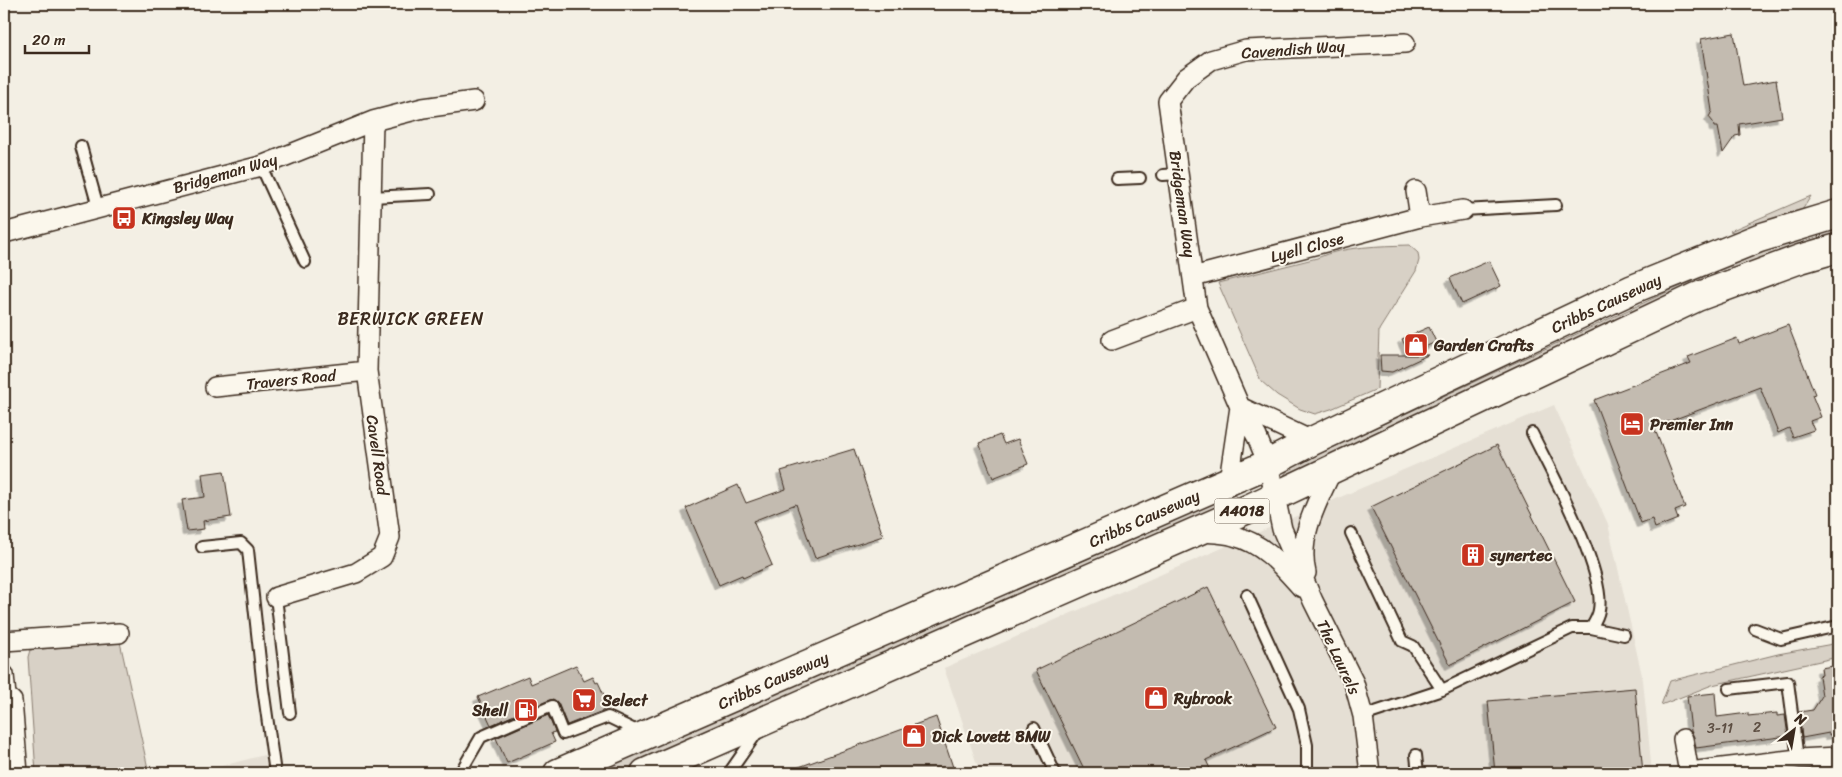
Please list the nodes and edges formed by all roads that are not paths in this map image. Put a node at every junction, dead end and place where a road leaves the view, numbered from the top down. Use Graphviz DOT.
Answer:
graph roads {
  1 [pos="1405,42"];
  2 [pos="474,101"];
  3 [pos="1168,101"];
  4 [pos="373,121"];
  5 [pos="81,146"];
  6 [pos="261,166"];
  7 [pos="1140,178"];
  8 [pos="1118,179"];
  9 [pos="1416,191"];
  10 [pos="430,194"];
  11 [pos="371,197"];
  12 [pos="1556,204"];
  13 [pos="98,207"];
  14 [pos="1463,210"];
  15 [pos="1838,214"];
  16 [pos="1420,217"];
  17 [pos="4,233"];
  18 [pos="1838,248"];
  19 [pos="305,262"];
  20 [pos="1193,277"];
  21 [pos="1197,308"];
  22 [pos="1112,340"];
  23 [pos="367,371"];
  24 [pos="215,387"];
  25 [pos="1240,407"];
  26 [pos="1532,433"];
  27 [pos="1312,441"];
  28 [pos="1268,464"];
  29 [pos="1333,468"];
  30 [pos="1228,481"];
  31 [pos="1275,496"];
  32 [pos="1195,531"];
  33 [pos="1351,533"];
  34 [pos="202,547"];
  35 [pos="1247,595"];
  36 [pos="276,597"];
  37 [pos="1313,601"];
  38 [pos="1838,626"];
  39 [pos="1591,628"];
  40 [pos="1754,629"];
  41 [pos="119,633"];
  42 [pos="1624,635"];
  43 [pos="4,641"];
  44 [pos="4,675"];
  45 [pos="1729,689"];
  46 [pos="1442,690"];
  47 [pos="5,697"];
  48 [pos="290,712"];
  49 [pos="1363,716"];
  50 [pos="767,719"];
  51 [pos="1034,728"];
  52 [pos="644,735"];
  53 [pos="1683,739"];
  54 [pos="1416,755"];
  55 [pos="1838,757"];
  56 [pos="1798,759"];
  57 [pos="18,773"];
  58 [pos="275,773"];
  59 [pos="460,773"];
  60 [pos="558,773"];
  61 [pos="645,773"];
  62 [pos="730,773"];
  63 [pos="1055,773"];
  64 [pos="1307,773"];
  65 [pos="1370,773"];
  66 [pos="1418,773"];
  67 [pos="1689,773"];
  1 -- 3 [label="street, Cavendish Way"];
  2 -- 4 [label="street, Bridgeman Way"];
  3 -- 20 [label="street, Bridgeman Way"];
  4 -- 6 [label="street, Bridgeman Way"];
  4 -- 11 [label="street, Cavell Road"];
  5 -- 13 [label="lane"];
  6 -- 13 [label="street, Bridgeman Way"];
  6 -- 19 [label="lane"];
  7 -- 8 [label="lane"];
  9 -- 16 [label="street"];
  10 -- 11 [label="lane"];
  11 -- 23 [label="street, Cavell Road"];
  12 -- 14 [label="lane, Lyell Close"];
  13 -- 17 [label="street, Bridgeman Way"];
  14 -- 16 [label="street, Lyell Close"];
  15 -- 27 [label="main road, Cribbs Causeway / A4018"];
  16 -- 20 [label="street, Lyell Close"];
  18 -- 29 [label="main road, Cribbs Causeway / A4018"];
  20 -- 21 [label="street, Bridgeman Way"];
  21 -- 22 [label="street"];
  21 -- 25 [label="street, Bridgeman Way"];
  23 -- 24 [label="street, Travers Road"];
  23 -- 36 [label="street, Cavell Road"];
  25 -- 27 [label="street"];
  25 -- 28 [label="street, Bridgeman Way"];
  25 -- 30 [label="street"];
  26 -- 39 [label="lane"];
  27 -- 28 [label="main road, Cribbs Causeway / A4018"];
  28 -- 30 [label="main road, Cribbs Causeway / A4018"];
  28 -- 31 [label="street, The Laurels"];
  29 -- 31 [label="main road, Cribbs Causeway / A4018"];
  29 -- 37 [label="street, The Laurels"];
  30 -- 52 [label="main road, Cribbs Causeway / A4018"];
  31 -- 32 [label="main road, Cribbs Causeway / A4018"];
  31 -- 37 [label="street, The Laurels"];
  32 -- 37 [label="street, The Laurels"];
  32 -- 50 [label="main road, Cribbs Causeway / A4018"];
  33 -- 46 [label="lane"];
  34 -- 58 [label="lane"];
  35 -- 64 [label="lane"];
  36 -- 48 [label="lane, Cavell Road"];
  37 -- 49 [label="street, The Laurels"];
  38 -- 40 [label="lane"];
  39 -- 42 [label="lane"];
  39 -- 46 [label="lane"];
  41 -- 43 [label="street"];
  44 -- 47 [label="street"];
  45 -- 56 [label="lane"];
  46 -- 49 [label="lane"];
  47 -- 57 [label="street"];
  49 -- 65 [label="street, The Laurels"];
  50 -- 61 [label="main road, Cribbs Causeway / A4018"];
  50 -- 62 [label="lane"];
  51 -- 63 [label="lane"];
  52 -- 59 [label="lane"];
  52 -- 60 [label="main road, Cribbs Causeway / A4018"];
  53 -- 67 [label="street"];
  54 -- 66 [label="lane"];
  55 -- 56 [label="street"];
  56 -- 67 [label="street"];
}
